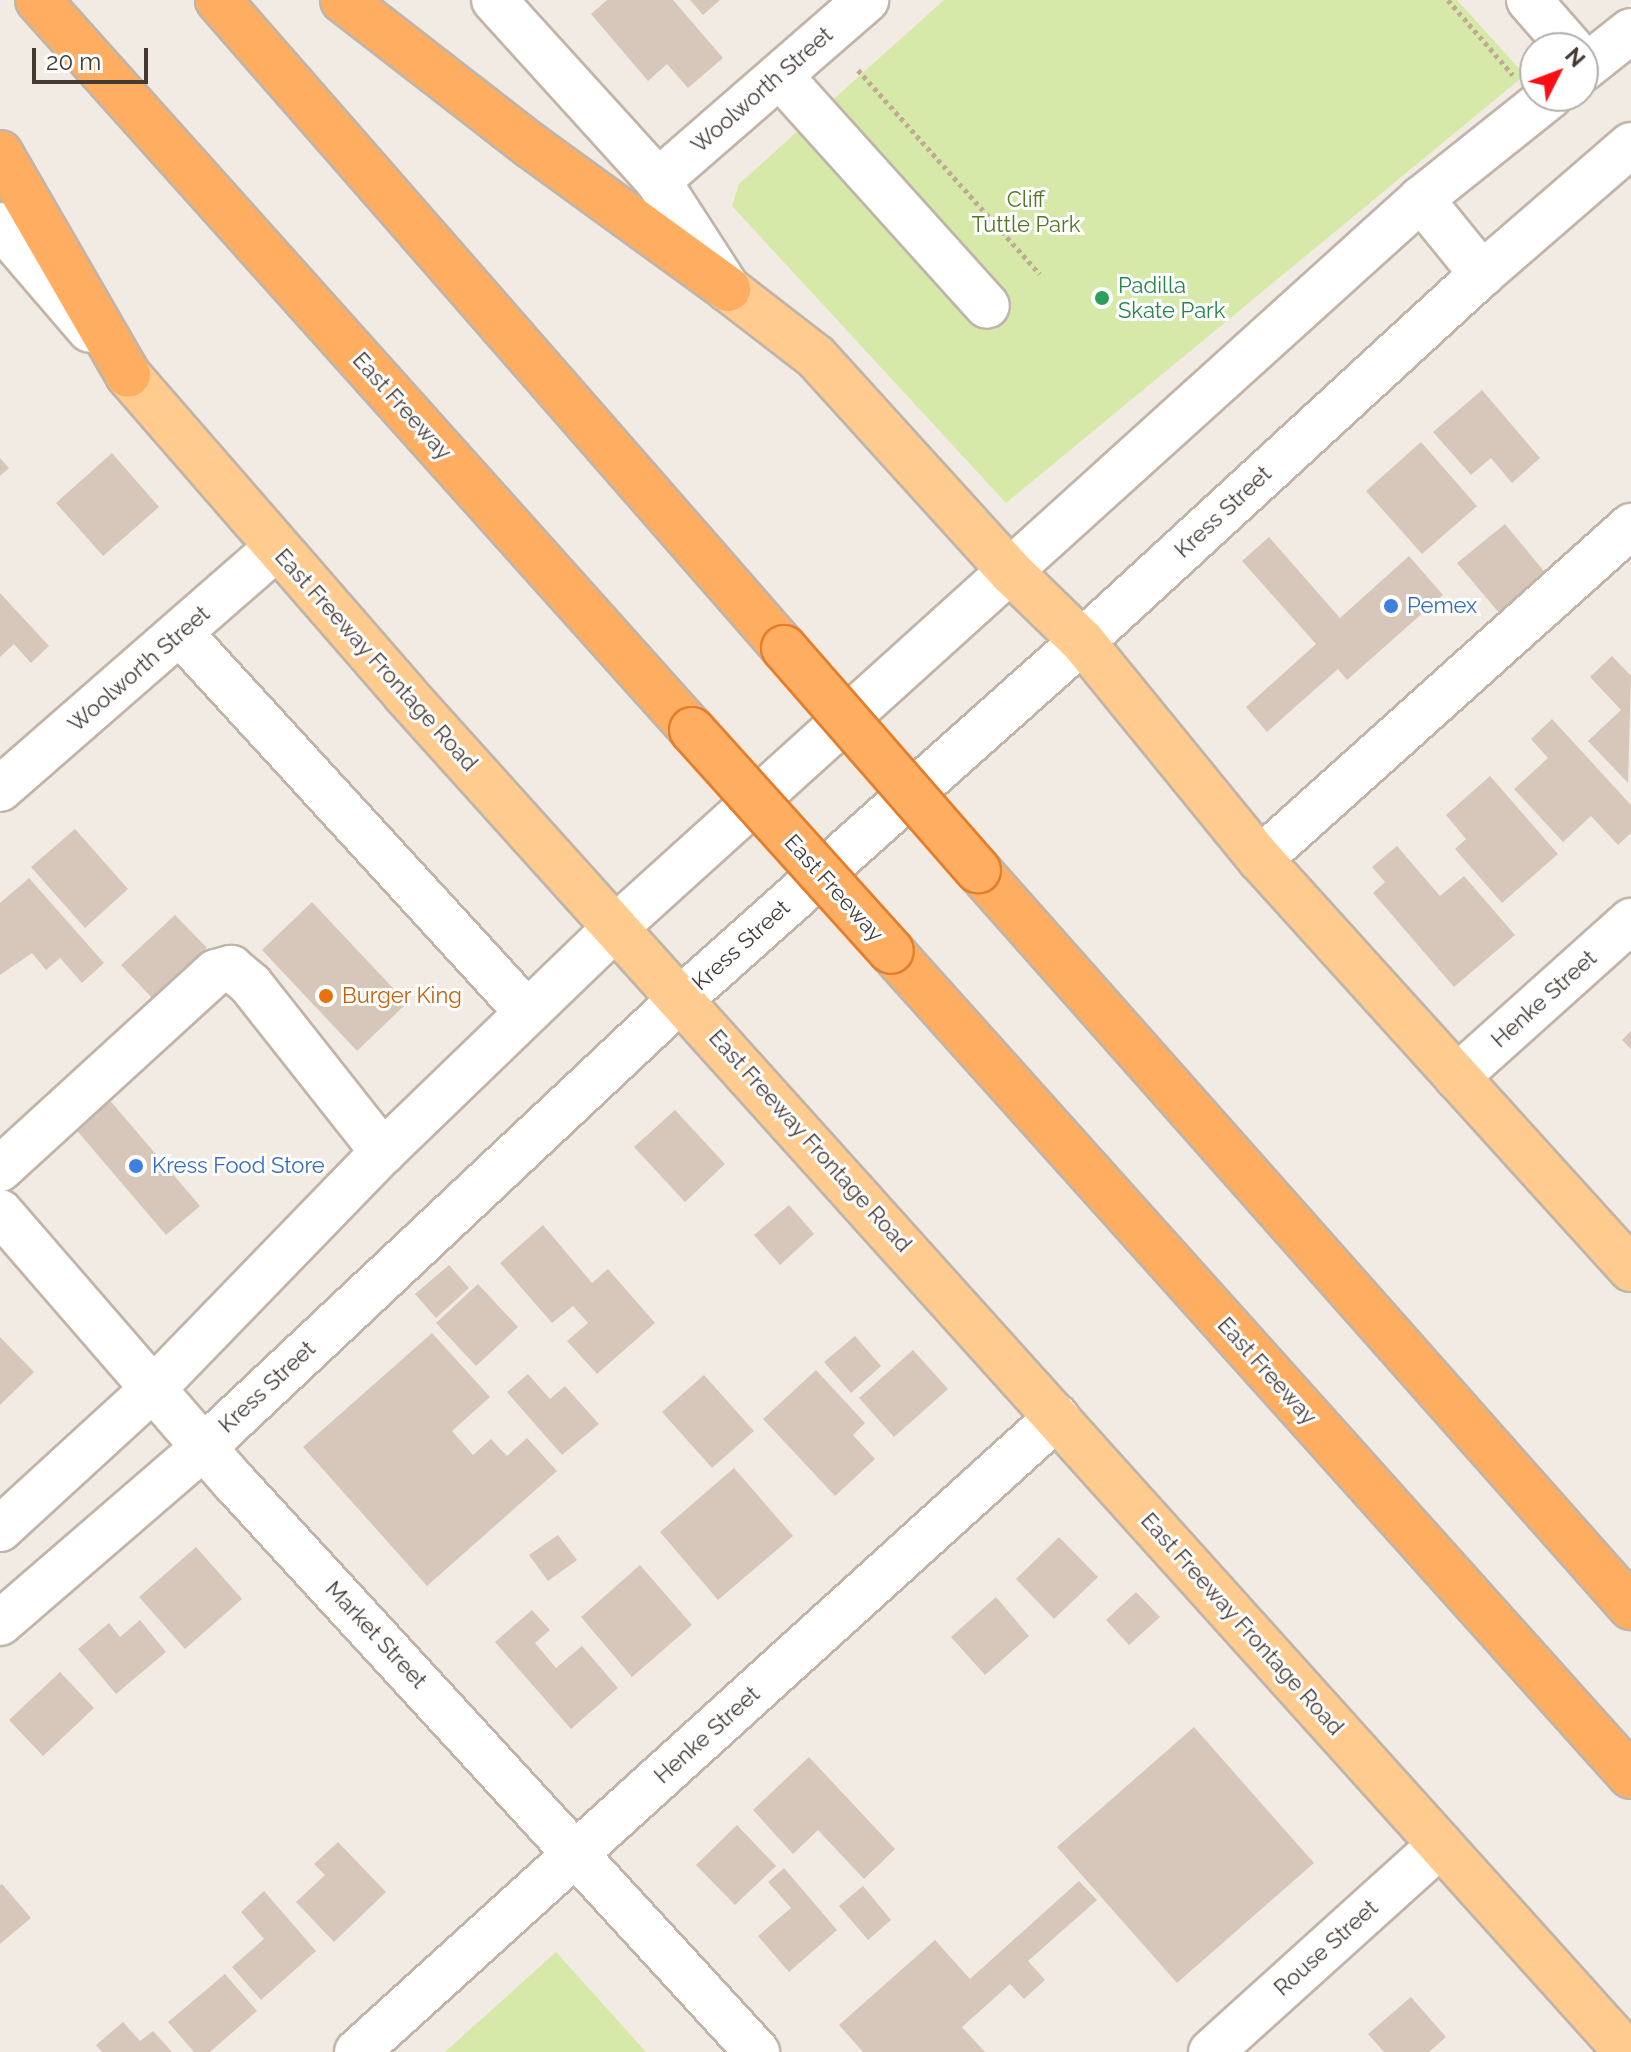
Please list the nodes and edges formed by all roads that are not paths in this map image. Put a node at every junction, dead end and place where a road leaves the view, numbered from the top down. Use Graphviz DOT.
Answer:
graph roads {
  1 [pos="38,0"];
  2 [pos="218,0"];
  3 [pos="343,0"];
  4 [pos="494,0"];
  5 [pos="866,0"];
  6 [pos="1529,0"];
  7 [pos="1631,31"];
  8 [pos="1557,32"];
  9 [pos="1599,50"];
  10 [pos="780,76"];
  11 [pos="1519,106"];
  12 [pos="1631,145"];
  13 [pos="0,153"];
  14 [pos="658,181"];
  15 [pos="1421,199"];
  16 [pos="0,225"];
  17 [pos="1482,274"];
  18 [pos="728,289"];
  19 [pos="987,306"];
  20 [pos="128,375"];
  21 [pos="1631,526"];
  22 [pos="276,548"];
  23 [pos="1012,573"];
  24 [pos="181,634"];
  25 [pos="1082,641"];
  26 [pos="0,789"];
  27 [pos="1260,859"];
  28 [pos="1631,921"];
  29 [pos="617,926"];
  30 [pos="682,998"];
  31 [pos="527,1012"];
  32 [pos="1457,1077"];
  33 [pos="383,1152"];
  34 [pos="0,1169"];
  35 [pos="0,1212"];
  36 [pos="1631,1269"];
  37 [pos="153,1389"];
  38 [pos="1057,1417"];
  39 [pos="204,1447"];
  40 [pos="0,1529"];
  41 [pos="1631,1607"];
  42 [pos="0,1623"];
  43 [pos="1631,1776"];
  44 [pos="1440,1845"];
  45 [pos="578,1853"];
  46 [pos="357,2052"];
  47 [pos="757,2052"];
  48 [pos="1211,2052"];
  49 [pos="1627,2052"];
  1 -- 43 [label="highway, East Freeway, bridge"];
  2 -- 41 [label="highway, bridge"];
  3 -- 18 [label="highway"];
  4 -- 14 [label="street"];
  5 -- 10 [label="street, Woolworth Street"];
  6 -- 8 [label="street"];
  7 -- 9 [label="street"];
  10 -- 14 [label="street, Woolworth Street"];
  10 -- 19 [label="street"];
  11 -- 15 [label="street"];
  12 -- 17 [label="street, Kress Street"];
  13 -- 20 [label="highway"];
  14 -- 18 [label="street"];
  15 -- 17 [label="street"];
  15 -- 23 [label="street"];
  16 -- 20 [label="street, East Freeway Frontage Road"];
  17 -- 25 [label="street, Kress Street"];
  18 -- 23 [label="main road"];
  20 -- 22 [label="main road, East Freeway Frontage Road"];
  21 -- 27 [label="street"];
  22 -- 24 [label="street, Woolworth Street"];
  22 -- 29 [label="main road, East Freeway Frontage Road"];
  23 -- 25 [label="main road"];
  23 -- 29 [label="street"];
  24 -- 26 [label="street, Woolworth Street"];
  24 -- 31 [label="street"];
  25 -- 27 [label="main road"];
  25 -- 30 [label="street, Kress Street"];
  27 -- 32 [label="main road"];
  28 -- 32 [label="street, Henke Street"];
  29 -- 30 [label="main road, East Freeway Frontage Road"];
  29 -- 31 [label="street"];
  30 -- 38 [label="main road, East Freeway Frontage Road"];
  30 -- 39 [label="street, Kress Street"];
  31 -- 33 [label="street"];
  32 -- 36 [label="main road"];
  33 -- 34 [label="street"];
  33 -- 37 [label="street"];
  35 -- 37 [label="street, Market Street"];
  37 -- 39 [label="street, Market Street"];
  37 -- 40 [label="street"];
  38 -- 44 [label="main road, East Freeway Frontage Road"];
  38 -- 45 [label="street, Henke Street"];
  39 -- 42 [label="street, Kress Street"];
  39 -- 45 [label="street, Market Street"];
  44 -- 48 [label="street, Rouse Street"];
  44 -- 49 [label="main road, East Freeway Frontage Road"];
  45 -- 46 [label="street, Henke Street"];
  45 -- 47 [label="street, Market Street"];
}
